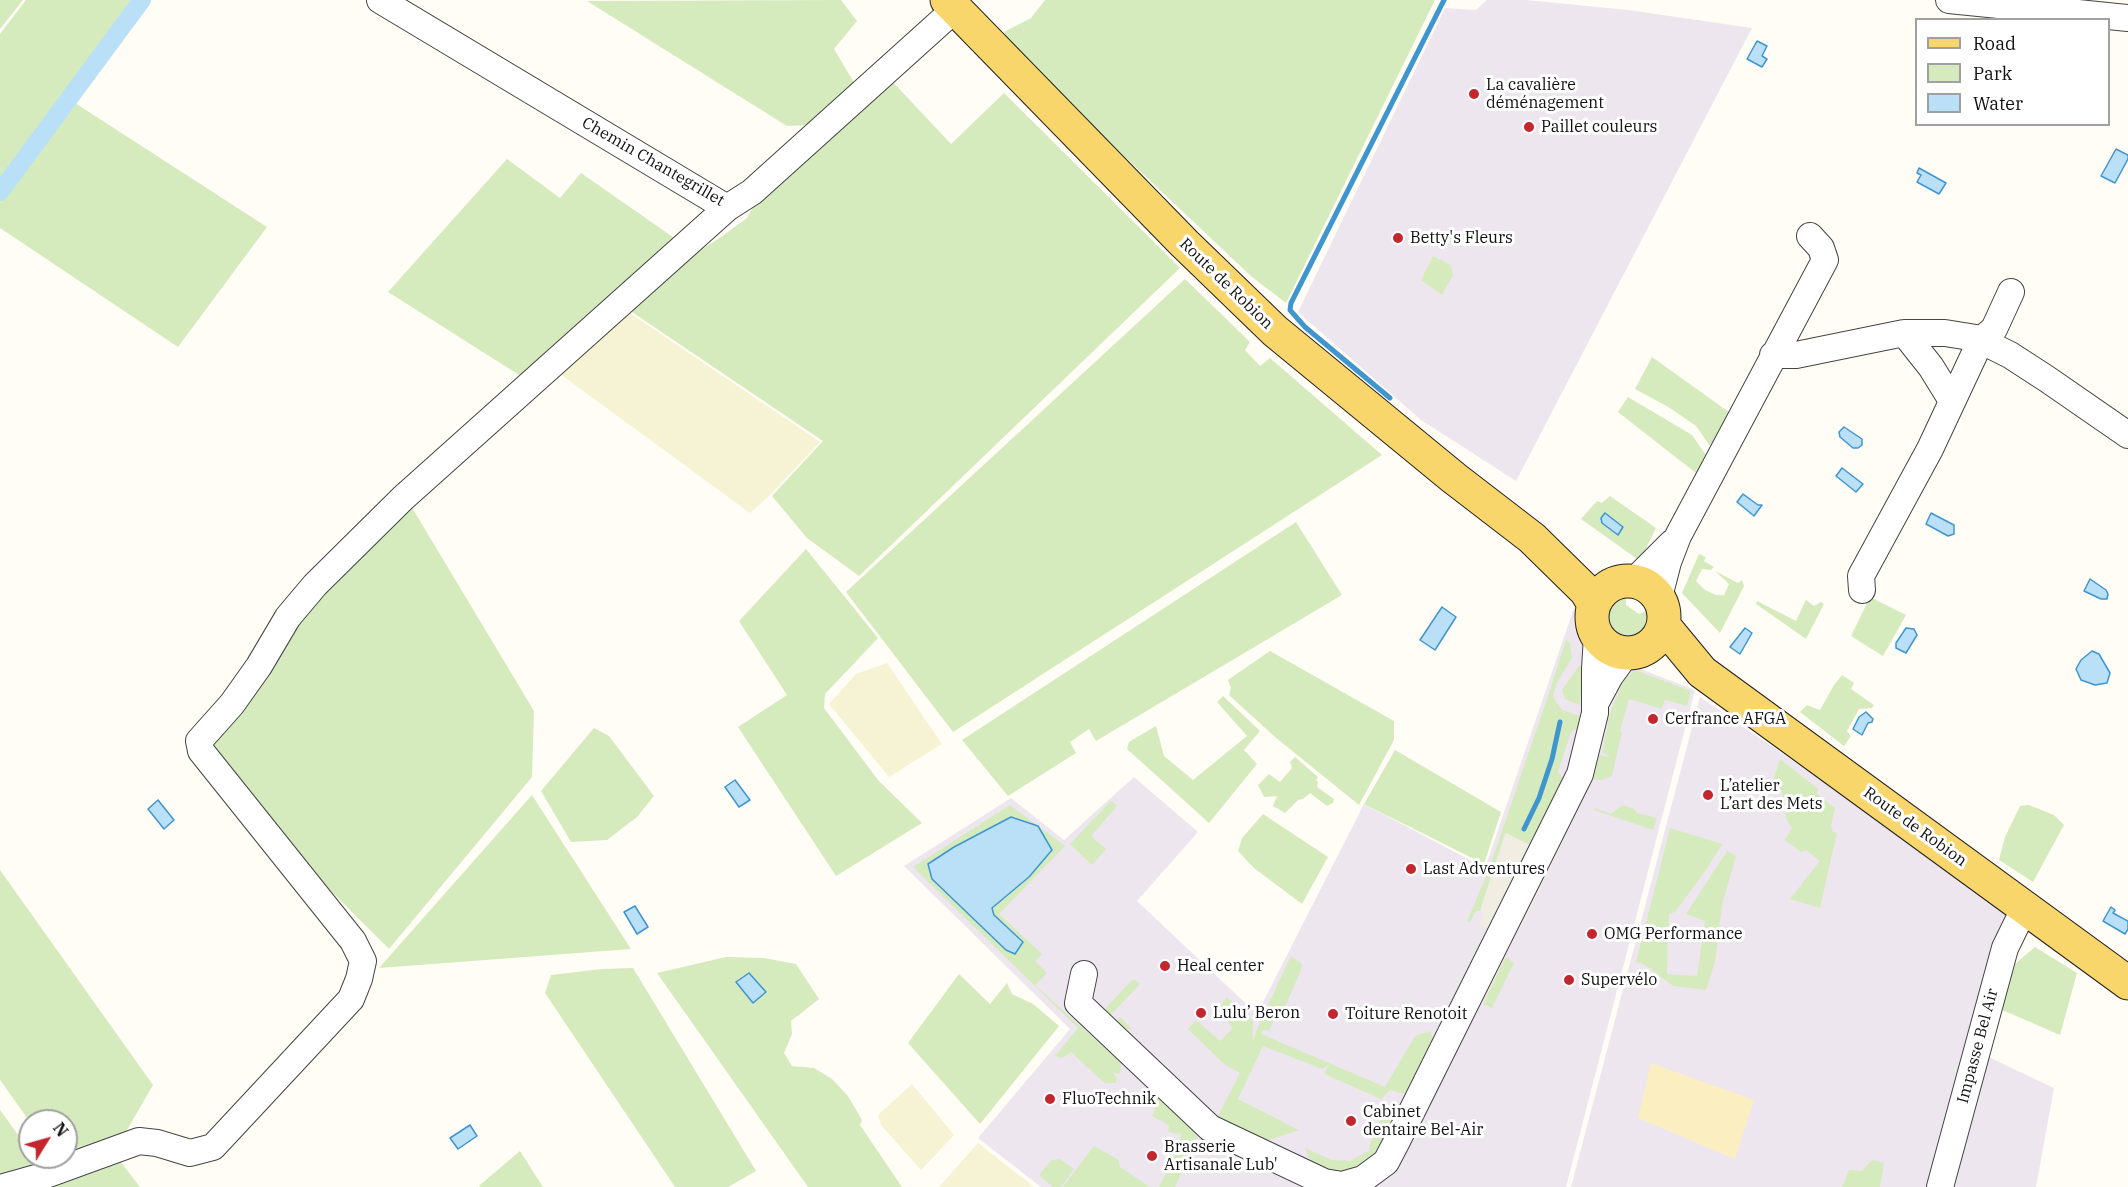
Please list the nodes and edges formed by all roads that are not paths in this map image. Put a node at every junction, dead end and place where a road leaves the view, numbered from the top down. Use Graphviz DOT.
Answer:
graph roads {
  1 [pos="380,0"];
  2 [pos="1949,0"];
  3 [pos="951,4"];
  4 [pos="2128,18"];
  5 [pos="727,208"];
  6 [pos="1810,236"];
  7 [pos="2011,292"];
  8 [pos="1904,333"];
  9 [pos="1981,340"];
  10 [pos="1773,355"];
  11 [pos="1952,401"];
  12 [pos="2128,435"];
  13 [pos="1532,538"];
  14 [pos="1862,590"];
  15 [pos="1594,604"];
  16 [pos="1641,615"];
  17 [pos="1597,636"];
  18 [pos="1596,703"];
  19 [pos="2025,907"];
  20 [pos="1084,974"];
  21 [pos="2128,983"];
  22 [pos="4,1187"];
  23 [pos="1940,1187"];
  1 -- 5 [label="street, Chemin Chantegrillet"];
  2 -- 4 [label="street"];
  3 -- 5 [label="street, Chemin Chantegrillet"];
  3 -- 13 [label="main road, Route de Robion"];
  5 -- 22 [label="street"];
  6 -- 10 [label="street"];
  7 -- 9 [label="street"];
  8 -- 9 [label="street"];
  8 -- 10 [label="street"];
  8 -- 11 [label="street"];
  9 -- 11 [label="street"];
  9 -- 12 [label="street"];
  10 -- 16 [label="street"];
  11 -- 14 [label="street"];
  13 -- 15 [label="main road, Route de Robion"];
  13 -- 16 [label="main road, Route de Robion"];
  15 -- 16 [label="main road"];
  15 -- 17 [label="main road"];
  16 -- 17 [label="main road"];
  16 -- 18 [label="street"];
  16 -- 19 [label="main road, Route de Robion"];
  17 -- 18 [label="street"];
  18 -- 20 [label="street"];
  19 -- 21 [label="main road, Route de Robion"];
  19 -- 23 [label="street, Impasse Bel Air"];
}
